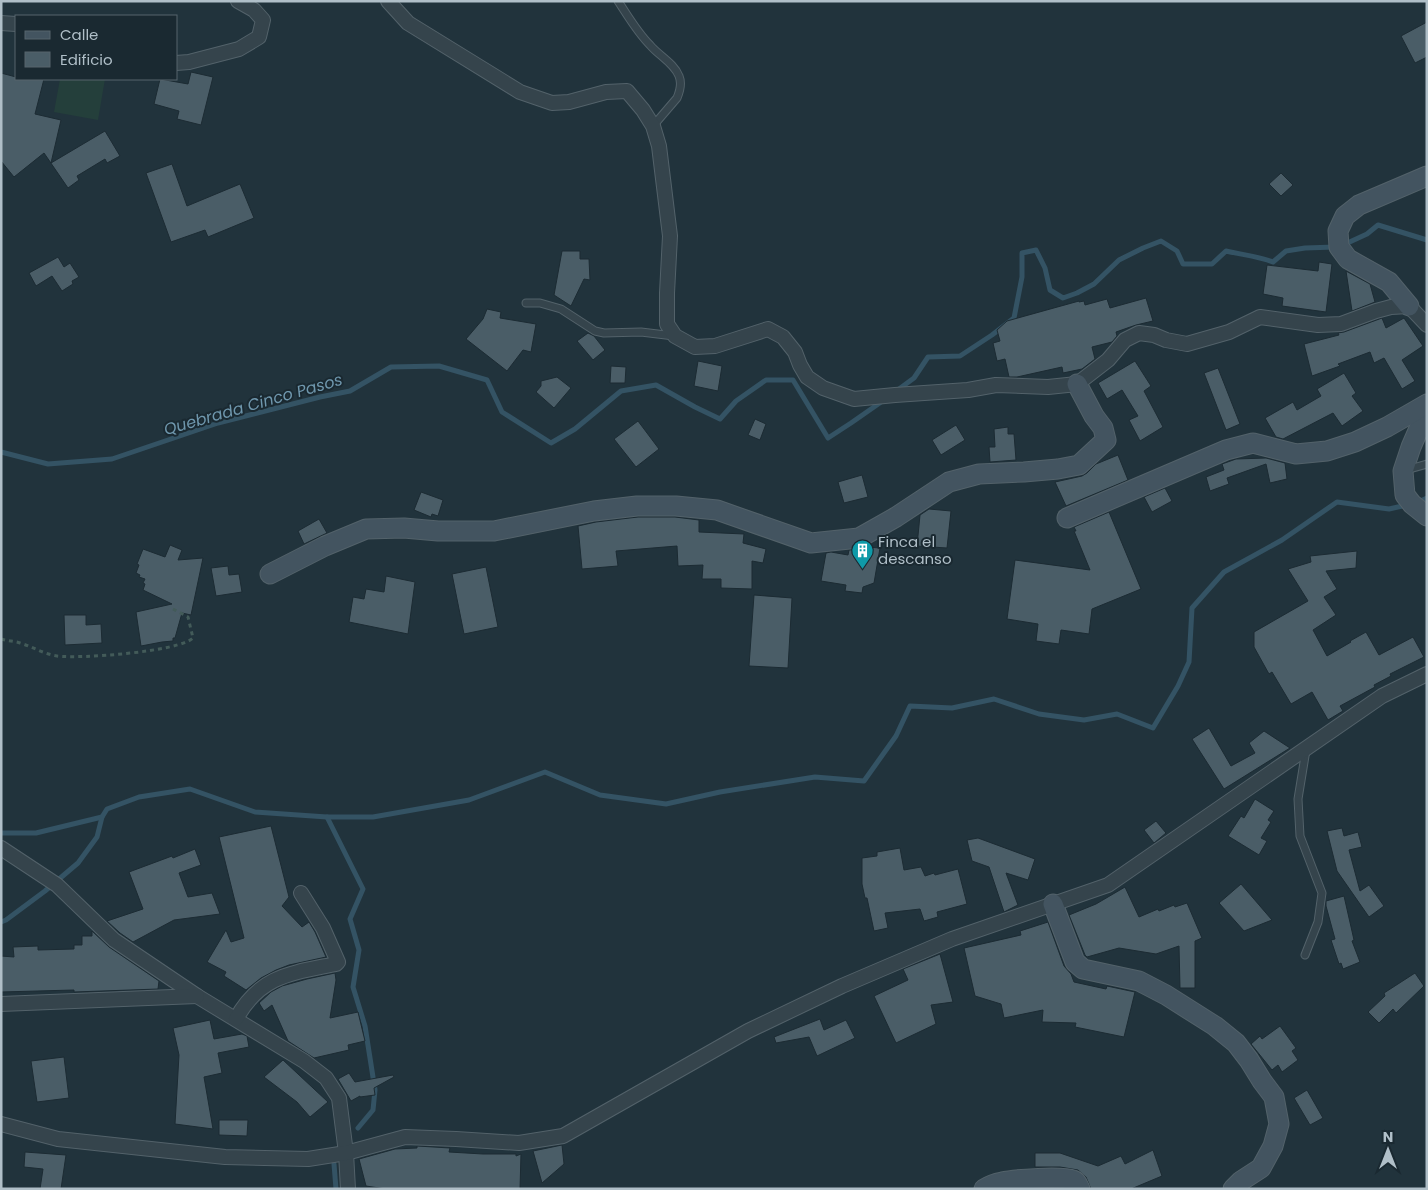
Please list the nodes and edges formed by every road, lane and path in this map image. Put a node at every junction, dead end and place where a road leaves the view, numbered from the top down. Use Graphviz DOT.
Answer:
graph roads {
  1 [pos="238,1"];
  2 [pos="388,1"];
  3 [pos="618,1"];
  4 [pos="1,23"];
  5 [pos="15,24"];
  6 [pos="178,63"];
  7 [pos="653,126"];
  8 [pos="1427,176"];
  9 [pos="526,303"];
  10 [pos="1409,306"];
  11 [pos="1427,325"];
  12 [pos="675,336"];
  13 [pos="1077,384"];
  14 [pos="1427,404"];
  15 [pos="1427,410"];
  16 [pos="1427,464"];
  17 [pos="1403,471"];
  18 [pos="1427,516"];
  19 [pos="1067,518"];
  20 [pos="270,574"];
  21 [pos="173,609"];
  22 [pos="1,639"];
  23 [pos="1427,674"];
  24 [pos="1306,749"];
  25 [pos="1,848"];
  26 [pos="301,893"];
  27 [pos="1054,904"];
  28 [pos="1304,955"];
  29 [pos="197,996"];
  30 [pos="1,1004"];
  31 [pos="236,1020"];
  32 [pos="1,1124"];
  33 [pos="346,1153"];
  34 [pos="348,1189"];
  35 [pos="984,1189"];
  36 [pos="1080,1189"];
  37 [pos="1233,1189"];
  1 -- 6 [label="street"];
  2 -- 7 [label="street"];
  3 -- 7 [label="lane"];
  4 -- 5 [label="street"];
  7 -- 12 [label="street"];
  8 -- 10 [label="street"];
  9 -- 12 [label="lane"];
  10 -- 11 [label="street"];
  10 -- 13 [label="street"];
  12 -- 13 [label="street"];
  13 -- 20 [label="street"];
  14 -- 19 [label="street"];
  15 -- 17 [label="street"];
  16 -- 17 [label="lane"];
  17 -- 18 [label="street"];
  21 -- 22 [label="path"];
  23 -- 24 [label="street"];
  24 -- 27 [label="street"];
  24 -- 28 [label="lane"];
  25 -- 29 [label="street"];
  26 -- 31 [label="street"];
  27 -- 33 [label="street"];
  27 -- 37 [label="street"];
  29 -- 30 [label="street"];
  29 -- 31 [label="street"];
  31 -- 33 [label="street"];
  32 -- 33 [label="street"];
  33 -- 34 [label="street"];
  35 -- 36 [label="street"];
}
